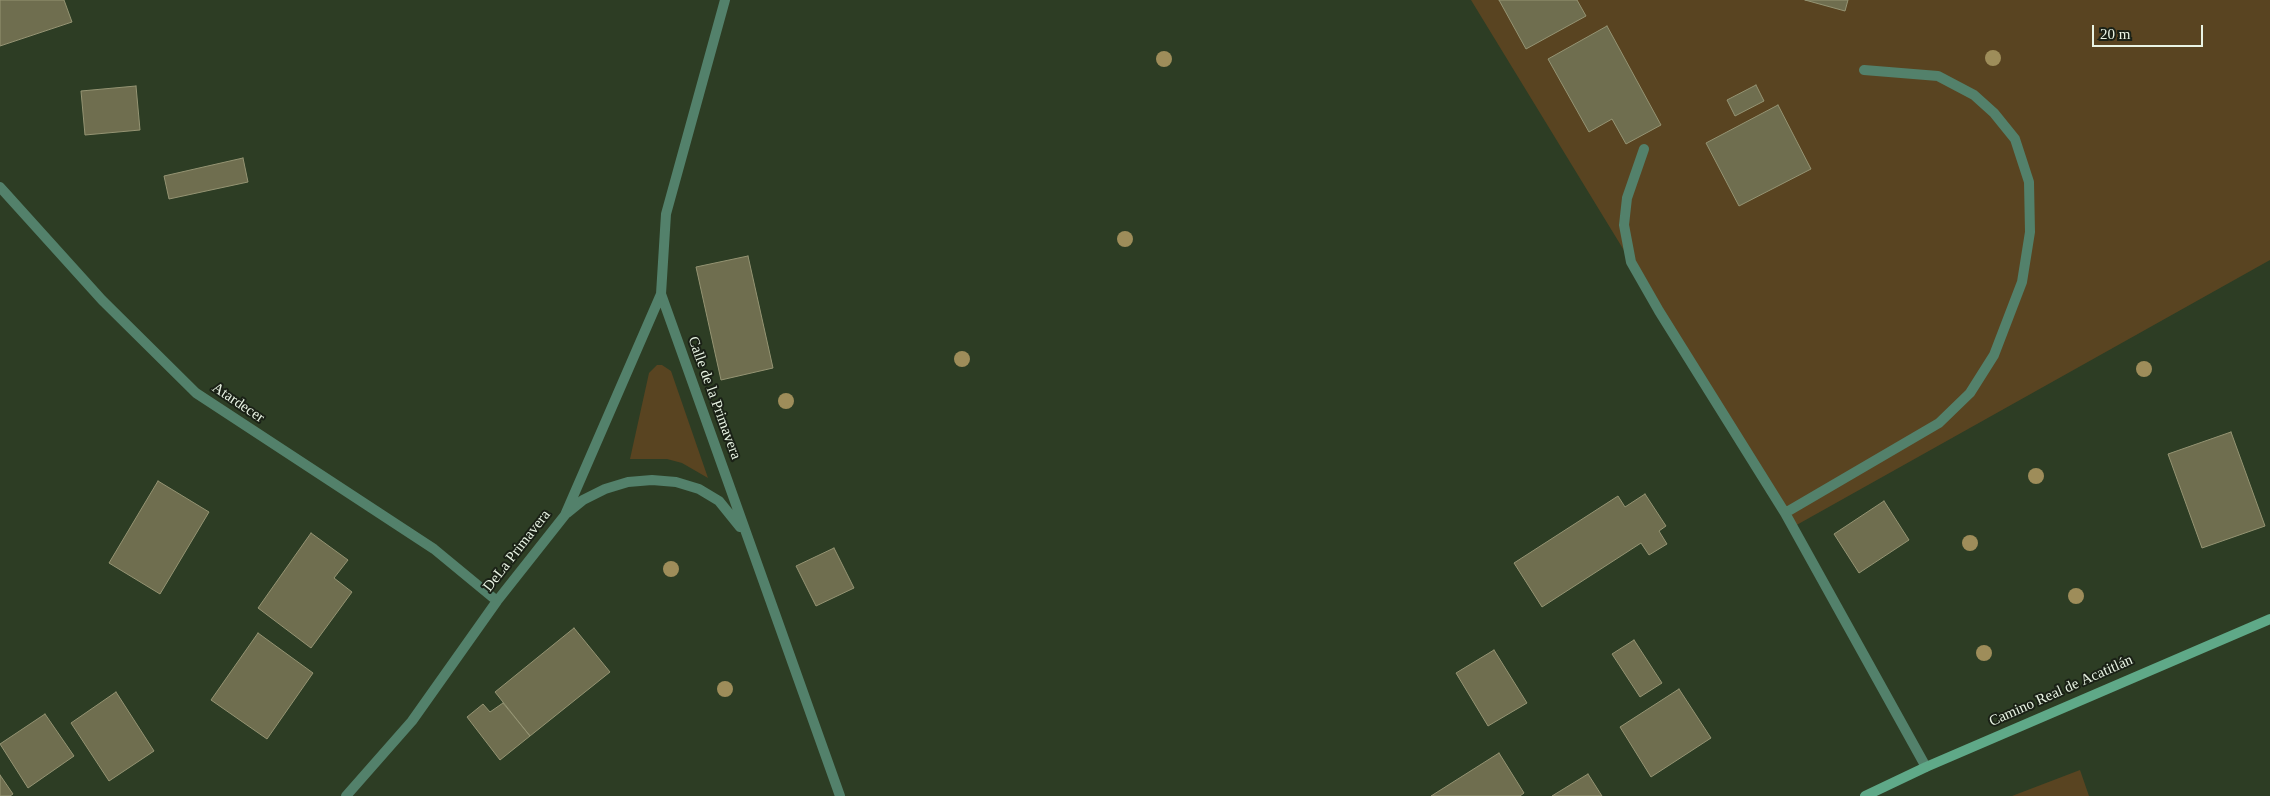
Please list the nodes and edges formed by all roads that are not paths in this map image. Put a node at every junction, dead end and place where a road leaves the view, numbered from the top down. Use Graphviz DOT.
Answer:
graph roads {
  1 [pos="725,0"];
  2 [pos="1864,70"];
  3 [pos="1644,149"];
  4 [pos="0,187"];
  5 [pos="661,294"];
  6 [pos="1785,513"];
  7 [pos="564,515"];
  8 [pos="753,552"];
  9 [pos="497,601"];
  10 [pos="2270,619"];
  11 [pos="1926,767"];
  12 [pos="346,796"];
  13 [pos="840,796"];
  14 [pos="1865,796"];
  1 -- 5 [label="street, Calle de la Primavera"];
  2 -- 6 [label="street"];
  3 -- 6 [label="street"];
  4 -- 9 [label="street, Atardecer"];
  5 -- 7 [label="street, DeLa Primavera"];
  5 -- 8 [label="street, Calle de la Primavera"];
  6 -- 11 [label="street"];
  7 -- 8 [label="street"];
  7 -- 9 [label="street, DeLa Primavera"];
  8 -- 13 [label="street, Calle de la Primavera"];
  9 -- 12 [label="street, DeLa Primavera"];
  10 -- 11 [label="main road, Camino Real de Acatitlán"];
  11 -- 14 [label="main road, Camino Real de Acatitlán"];
}
